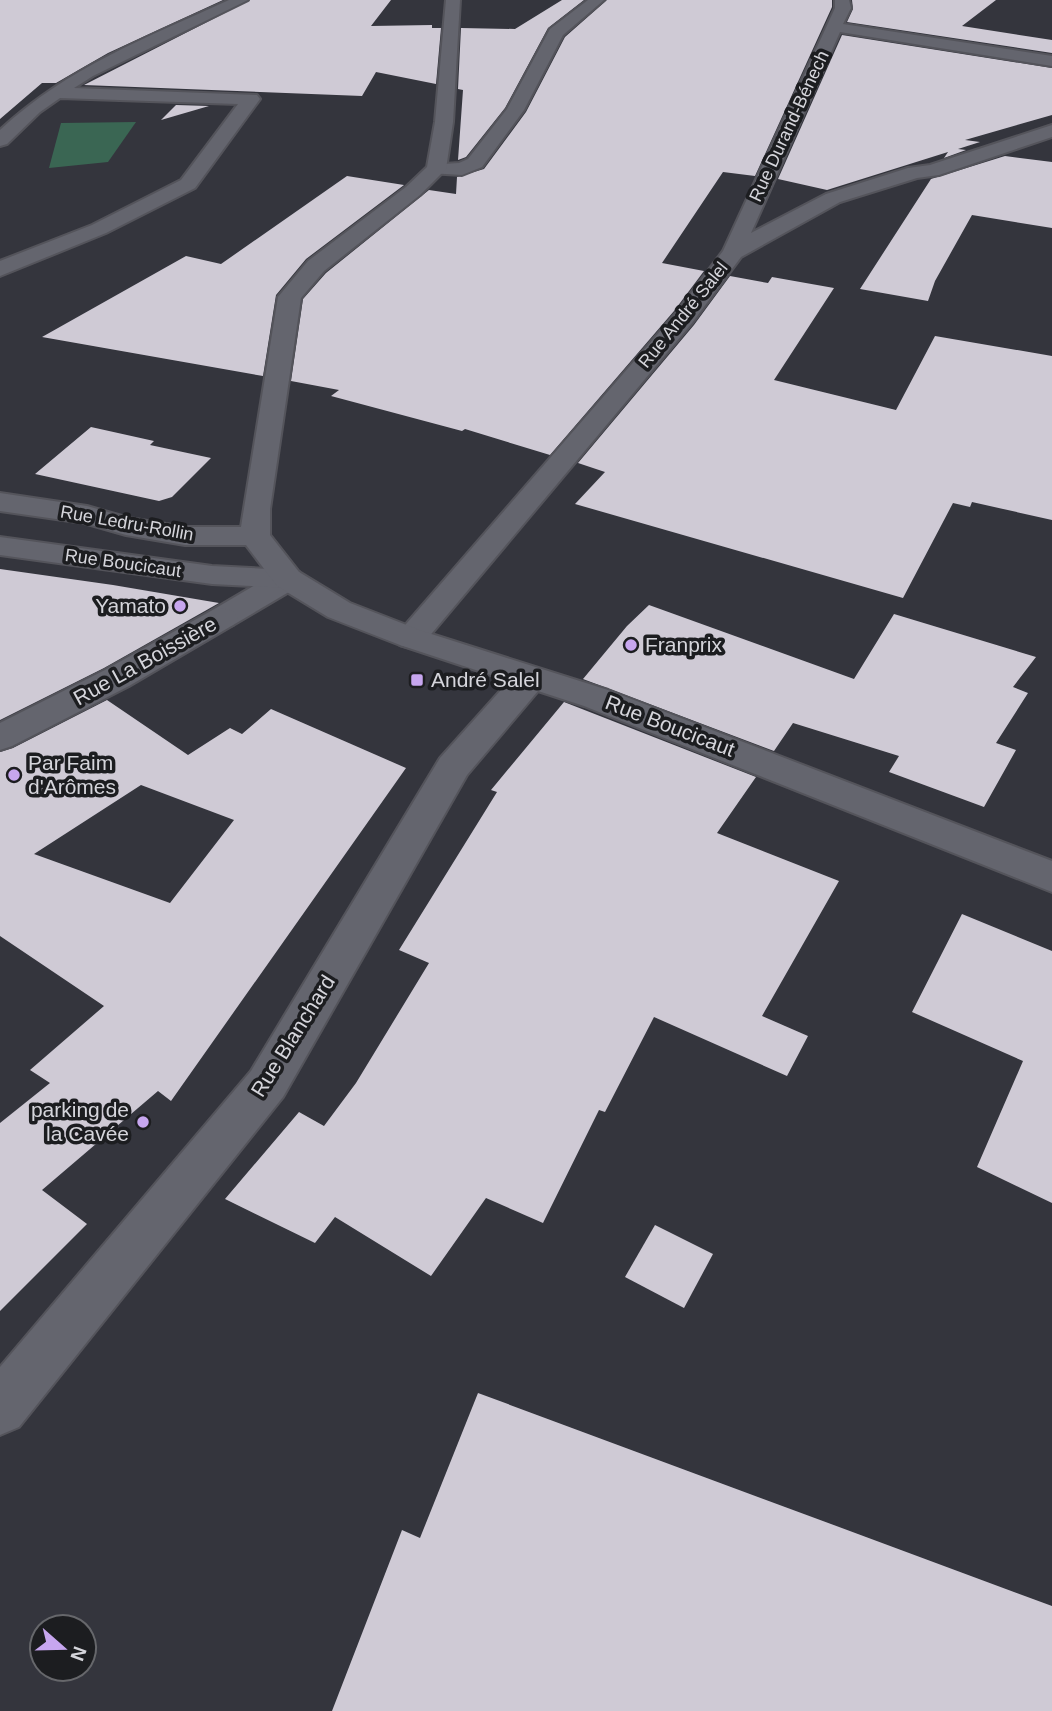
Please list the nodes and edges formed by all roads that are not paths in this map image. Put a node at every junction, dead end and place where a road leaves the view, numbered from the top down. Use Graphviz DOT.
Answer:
graph roads {
  1 [pos="241,0"];
  2 [pos="453,0"];
  3 [pos="597,0"];
  4 [pos="842,0"];
  5 [pos="835,27"];
  6 [pos="1052,61"];
  7 [pos="55,93"];
  8 [pos="1052,131"];
  9 [pos="0,139"];
  10 [pos="436,170"];
  11 [pos="772,201"];
  12 [pos="822,204"];
  13 [pos="733,252"];
  14 [pos="0,269"];
  15 [pos="0,502"];
  16 [pos="255,536"];
  17 [pos="0,546"];
  18 [pos="288,579"];
  19 [pos="411,638"];
  20 [pos="532,677"];
  21 [pos="0,738"];
  22 [pos="1052,877"];
  23 [pos="0,1408"];
  1 -- 7 [label="street"];
  2 -- 10 [label="street"];
  3 -- 10 [label="street"];
  4 -- 5 [label="street, Rue Durand-Bénech"];
  5 -- 6 [label="street"];
  5 -- 11 [label="street, Rue Durand-Bénech"];
  7 -- 9 [label="street"];
  7 -- 14 [label="street"];
  8 -- 12 [label="street, Rue André Salel"];
  10 -- 16 [label="street"];
  11 -- 12 [label="street"];
  11 -- 13 [label="street, Rue Durand-Bénech"];
  12 -- 13 [label="street, Rue André Salel"];
  13 -- 19 [label="street, Rue André Salel"];
  15 -- 16 [label="street, Rue Ledru-Rollin"];
  16 -- 18 [label="street, Rue Boucicaut"];
  17 -- 18 [label="street, Rue Boucicaut"];
  18 -- 19 [label="street, Rue Boucicaut"];
  18 -- 21 [label="street, Rue La Boissière"];
  19 -- 20 [label="street, Rue Boucicaut"];
  20 -- 22 [label="street, Rue Boucicaut"];
  20 -- 23 [label="street, Rue Blanchard"];
}
